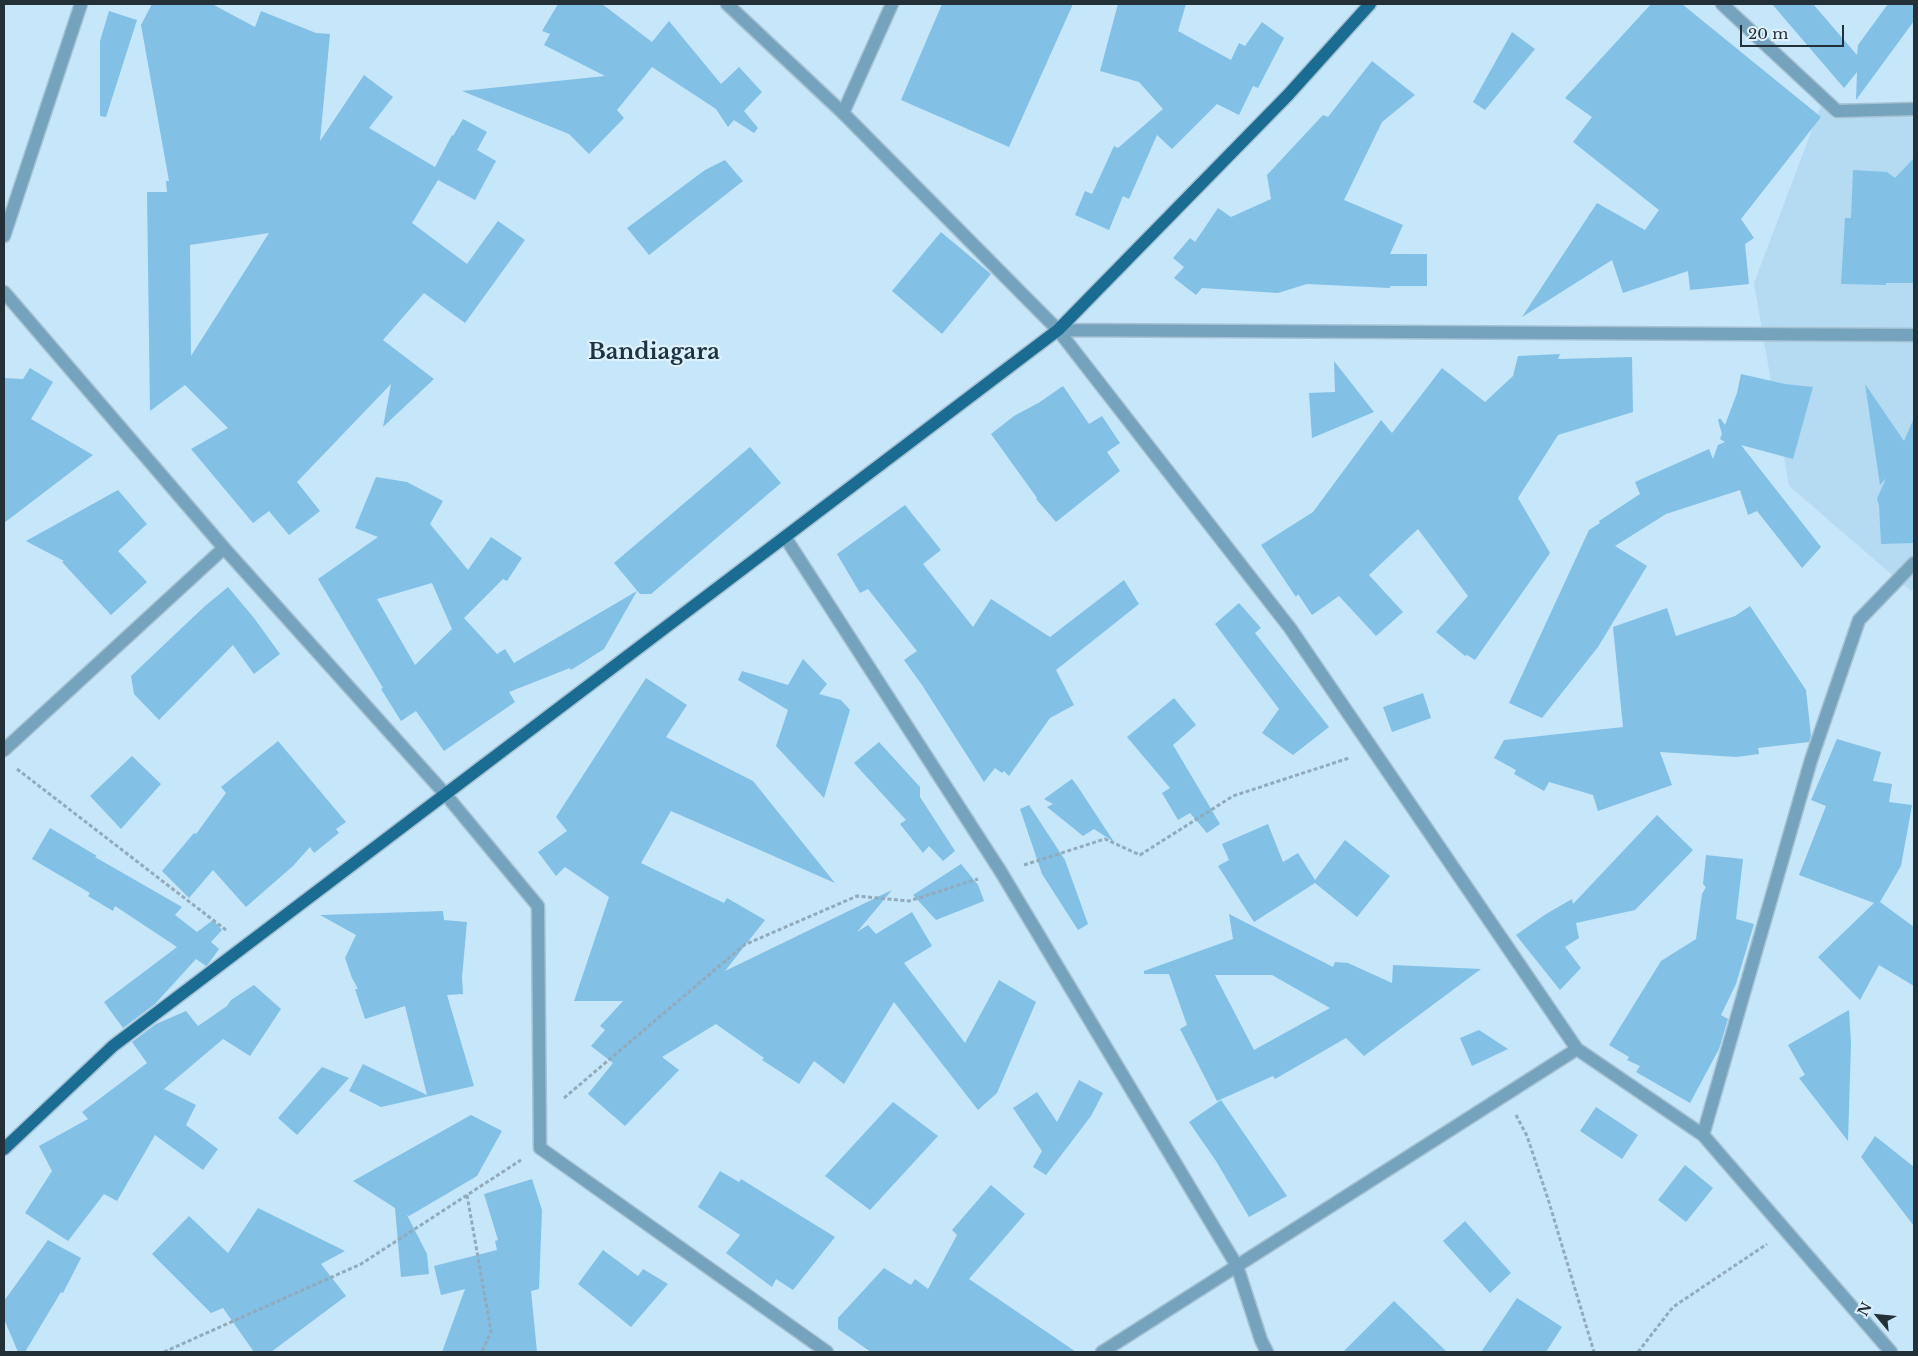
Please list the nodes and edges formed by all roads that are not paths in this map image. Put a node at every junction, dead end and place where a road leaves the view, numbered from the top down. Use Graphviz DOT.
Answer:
graph roads {
  1 [pos="80,4"];
  2 [pos="727,4"];
  3 [pos="892,4"];
  4 [pos="1370,4"];
  5 [pos="1722,4"];
  6 [pos="1914,109"];
  7 [pos="843,113"];
  8 [pos="4,236"];
  9 [pos="4,292"];
  10 [pos="1058,330"];
  11 [pos="1914,335"];
  12 [pos="785,537"];
  13 [pos="224,548"];
  14 [pos="1914,563"];
  15 [pos="4,750"];
  16 [pos="446,795"];
  17 [pos="1577,1050"];
  18 [pos="1702,1135"];
  19 [pos="4,1149"];
  20 [pos="1237,1266"];
  21 [pos="827,1352"];
  22 [pos="1102,1352"];
  23 [pos="1267,1352"];
  24 [pos="1891,1352"];
  1 -- 8 [label="street"];
  2 -- 7 [label="street"];
  3 -- 7 [label="street"];
  4 -- 10 [label="main road"];
  5 -- 6 [label="street"];
  7 -- 10 [label="street"];
  9 -- 13 [label="street"];
  10 -- 11 [label="street"];
  10 -- 12 [label="main road"];
  10 -- 17 [label="street"];
  12 -- 16 [label="main road"];
  12 -- 20 [label="street"];
  13 -- 15 [label="street"];
  13 -- 16 [label="street"];
  14 -- 18 [label="street"];
  16 -- 19 [label="main road"];
  16 -- 21 [label="street"];
  17 -- 18 [label="street"];
  17 -- 20 [label="street"];
  18 -- 24 [label="street"];
  20 -- 22 [label="street"];
  20 -- 23 [label="street"];
}
